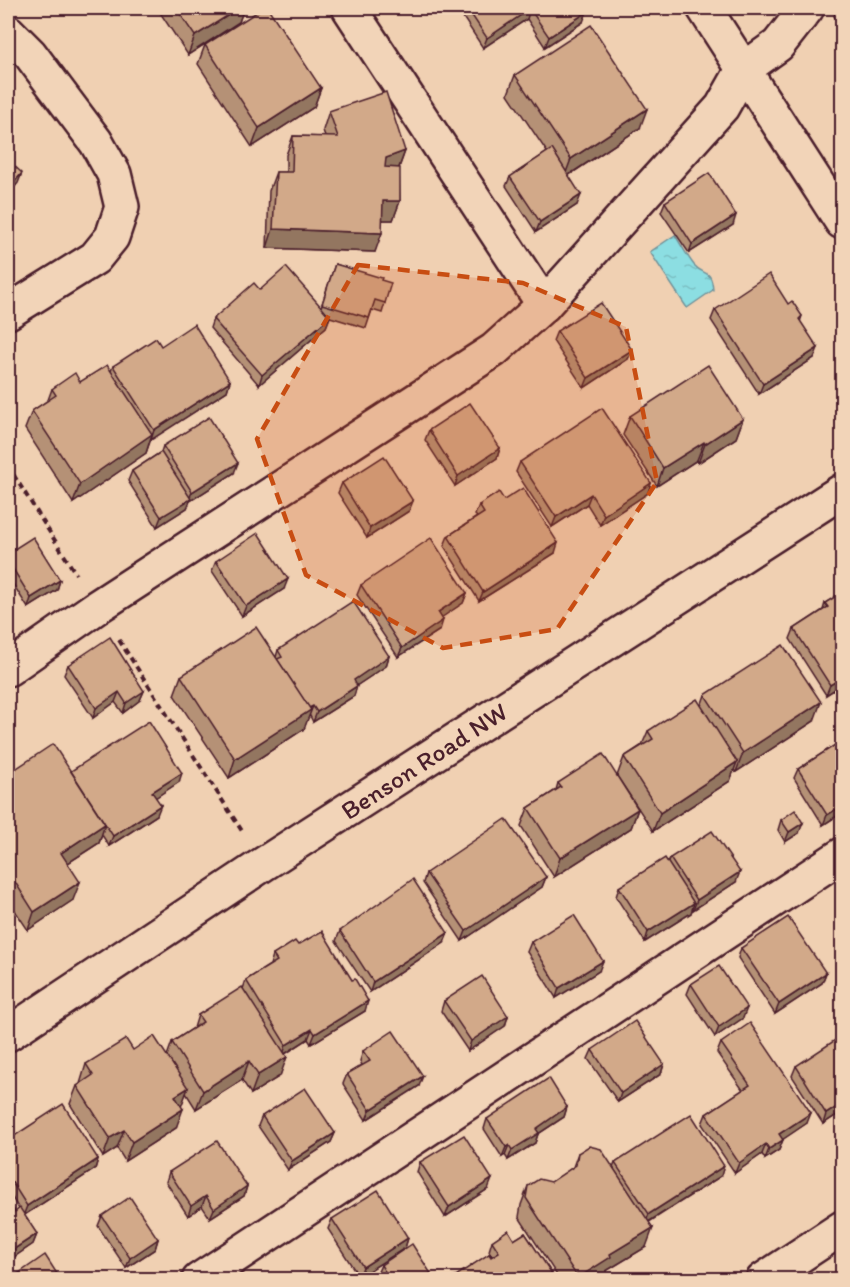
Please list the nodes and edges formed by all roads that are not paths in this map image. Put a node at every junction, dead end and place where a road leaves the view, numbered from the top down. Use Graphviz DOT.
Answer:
graph roads {
  1 [pos="350,8"];
  2 [pos="704,8"];
  3 [pos="807,8"];
  4 [pos="8,32"];
  5 [pos="743,70"];
  6 [pos="843,222"];
  7 [pos="544,305"];
  8 [pos="8,312"];
  9 [pos="843,491"];
  10 [pos="8,669"];
  11 [pos="843,855"];
  12 [pos="8,1034"];
  13 [pos="843,1228"];
  14 [pos="199,1280"];
  15 [pos="763,1280"];
  1 -- 7 [label="street"];
  2 -- 5 [label="street"];
  3 -- 5 [label="street"];
  4 -- 8 [label="street"];
  5 -- 6 [label="street"];
  5 -- 7 [label="street"];
  7 -- 10 [label="street"];
  9 -- 12 [label="street, Benson Road NW"];
  11 -- 14 [label="street"];
  13 -- 15 [label="street"];
}
